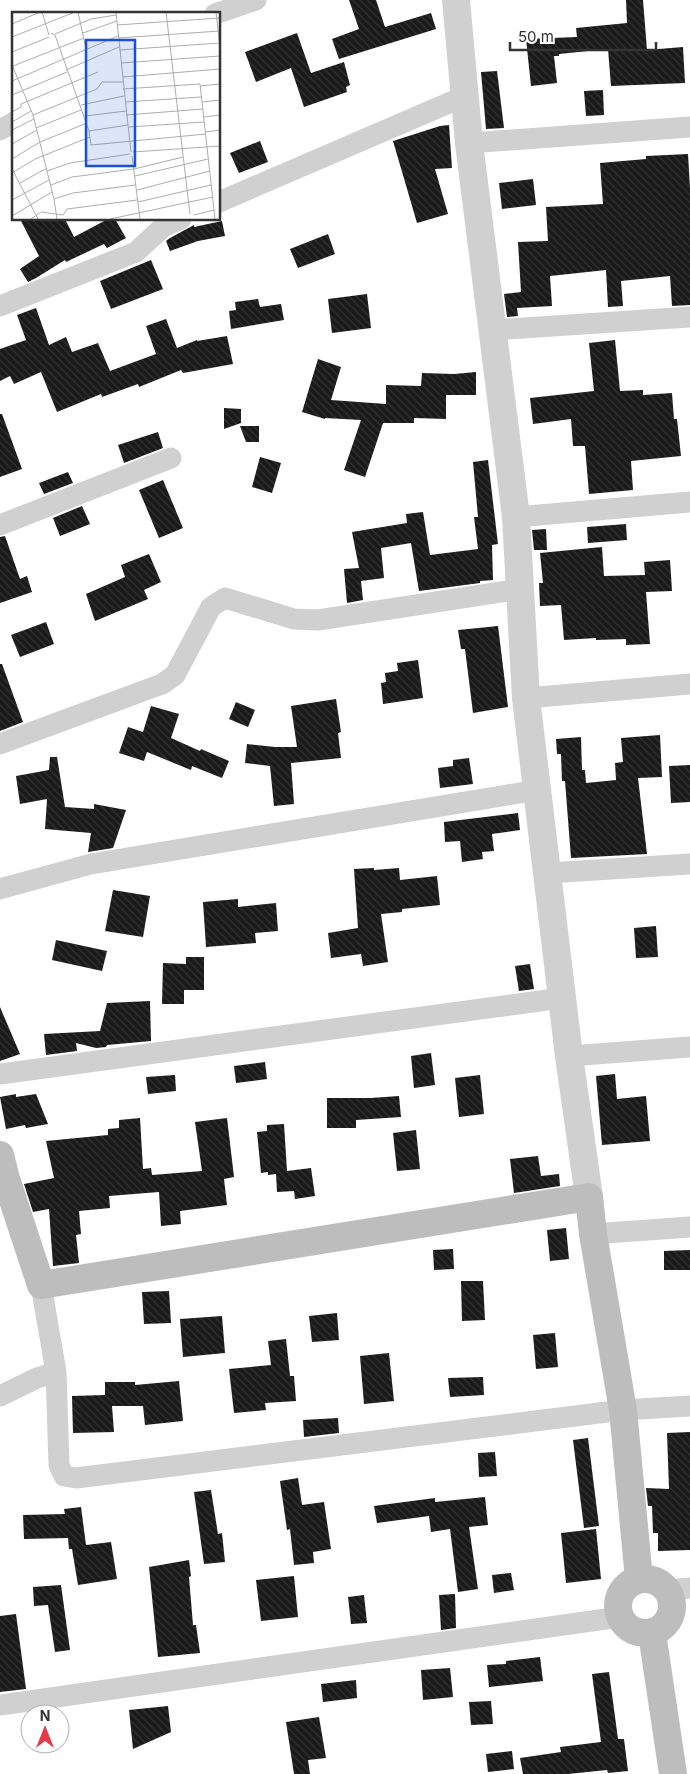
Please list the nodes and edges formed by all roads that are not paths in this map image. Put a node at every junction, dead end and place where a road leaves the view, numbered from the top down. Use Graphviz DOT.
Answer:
graph roads {
  1 [pos="256,0"];
  2 [pos="456,0"];
  3 [pos="220,12"];
  4 [pos="465,96"];
  5 [pos="12,123"];
  6 [pos="690,127"];
  7 [pos="0,130"];
  8 [pos="469,142"];
  9 [pos="220,202"];
  10 [pos="179,220"];
  11 [pos="0,306"];
  12 [pos="690,316"];
  13 [pos="492,330"];
  14 [pos="171,458"];
  15 [pos="690,502"];
  16 [pos="516,517"];
  17 [pos="0,525"];
  18 [pos="520,589"];
  19 [pos="690,684"];
  20 [pos="526,698"];
  21 [pos="0,744"];
  22 [pos="538,790"];
  23 [pos="690,864"];
  24 [pos="548,873"];
  25 [pos="0,889"];
  26 [pos="562,998"];
  27 [pos="690,1047"];
  28 [pos="569,1056"];
  29 [pos="0,1074"];
  30 [pos="2,1172"];
  31 [pos="589,1197"];
  32 [pos="690,1227"];
  33 [pos="593,1234"];
  34 [pos="41,1285"];
  35 [pos="56,1372"];
  36 [pos="0,1396"];
  37 [pos="690,1406"];
  38 [pos="623,1410"];
  39 [pos="639,1579"];
  40 [pos="679,1589"];
  41 [pos="620,1617"];
  42 [pos="652,1632"];
  43 [pos="0,1705"];
  44 [pos="673,1774"];
  1 -- 3 [label="street"];
  2 -- 4 [label="street"];
  4 -- 8 [label="street"];
  4 -- 9 [label="street"];
  5 -- 7 [label="street"];
  6 -- 8 [label="street"];
  8 -- 13 [label="street"];
  10 -- 11 [label="street"];
  12 -- 13 [label="street"];
  13 -- 16 [label="street"];
  14 -- 17 [label="street"];
  15 -- 16 [label="street"];
  16 -- 18 [label="street"];
  18 -- 20 [label="street"];
  18 -- 21 [label="street"];
  19 -- 20 [label="street"];
  20 -- 22 [label="street"];
  22 -- 24 [label="street"];
  22 -- 25 [label="street"];
  23 -- 24 [label="street"];
  24 -- 26 [label="street"];
  26 -- 28 [label="street"];
  26 -- 29 [label="street"];
  27 -- 28 [label="street"];
  28 -- 31 [label="street"];
  30 -- 34 [label="main road"];
  31 -- 33 [label="main road"];
  31 -- 34 [label="main road"];
  32 -- 33 [label="street"];
  33 -- 38 [label="main road"];
  34 -- 35 [label="street"];
  35 -- 36 [label="street"];
  35 -- 38 [label="street"];
  37 -- 38 [label="street"];
  38 -- 39 [label="main road"];
  39 -- 40 [label="main road"];
  39 -- 41 [label="main road"];
  40 -- 42 [label="main road"];
  41 -- 42 [label="main road"];
  41 -- 43 [label="street"];
  42 -- 44 [label="main road"];
}
